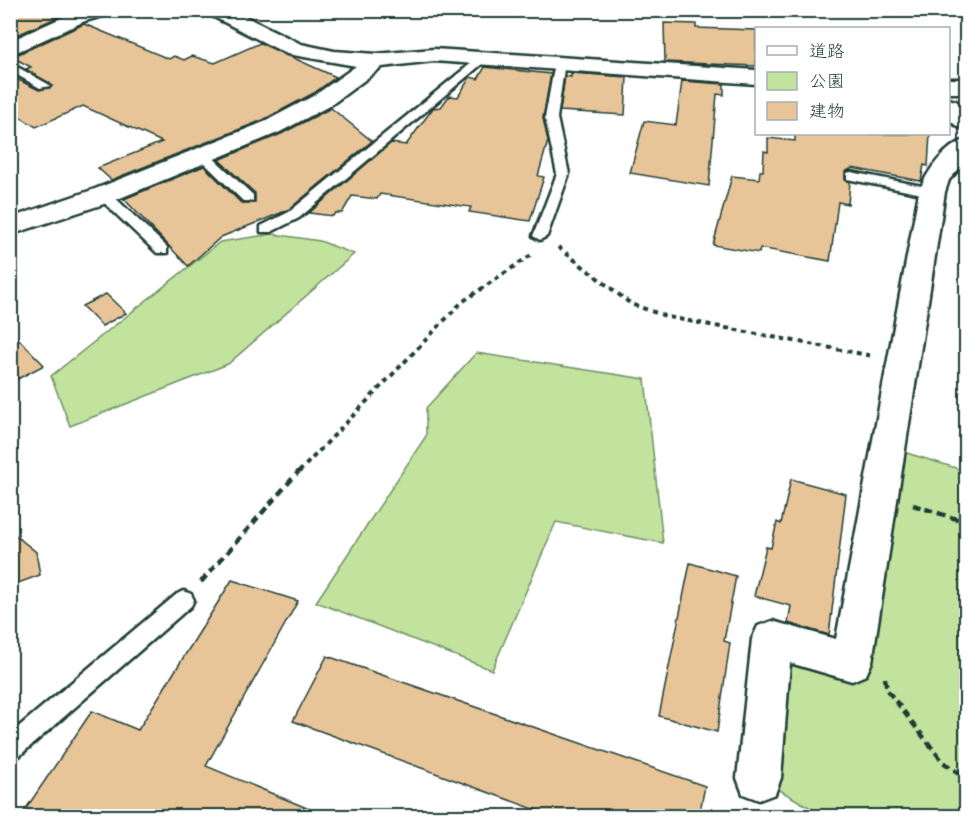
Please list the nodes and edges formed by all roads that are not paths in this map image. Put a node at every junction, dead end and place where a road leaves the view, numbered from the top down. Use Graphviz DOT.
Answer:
graph roads {
  1 [pos="104,10"];
  2 [pos="215,10"];
  3 [pos="13,45"];
  4 [pos="484,58"];
  5 [pos="376,61"];
  6 [pos="560,62"];
  7 [pos="10,66"];
  8 [pos="755,77"];
  9 [pos="44,86"];
  10 [pos="950,86"];
  11 [pos="966,86"];
  12 [pos="950,108"];
  13 [pos="966,122"];
  14 [pos="966,147"];
  15 [pos="203,155"];
  16 [pos="851,176"];
  17 [pos="932,192"];
  18 [pos="104,195"];
  19 [pos="248,198"];
  20 [pos="10,227"];
  21 [pos="266,229"];
  22 [pos="540,236"];
  23 [pos="162,249"];
  24 [pos="184,600"];
  25 [pos="10,749"];
  26 [pos="759,778"];
  1 -- 3 [label="street"];
  2 -- 5 [label="street"];
  4 -- 5 [label="street"];
  4 -- 6 [label="street"];
  4 -- 21 [label="lane"];
  5 -- 15 [label="street"];
  6 -- 8 [label="street"];
  6 -- 22 [label="lane"];
  7 -- 9 [label="lane"];
  10 -- 11 [label="street"];
  12 -- 13 [label="street"];
  14 -- 17 [label="street"];
  15 -- 18 [label="street"];
  15 -- 19 [label="lane"];
  16 -- 17 [label="lane"];
  17 -- 26 [label="street"];
  18 -- 20 [label="street"];
  18 -- 23 [label="lane"];
  24 -- 25 [label="lane"];
}
